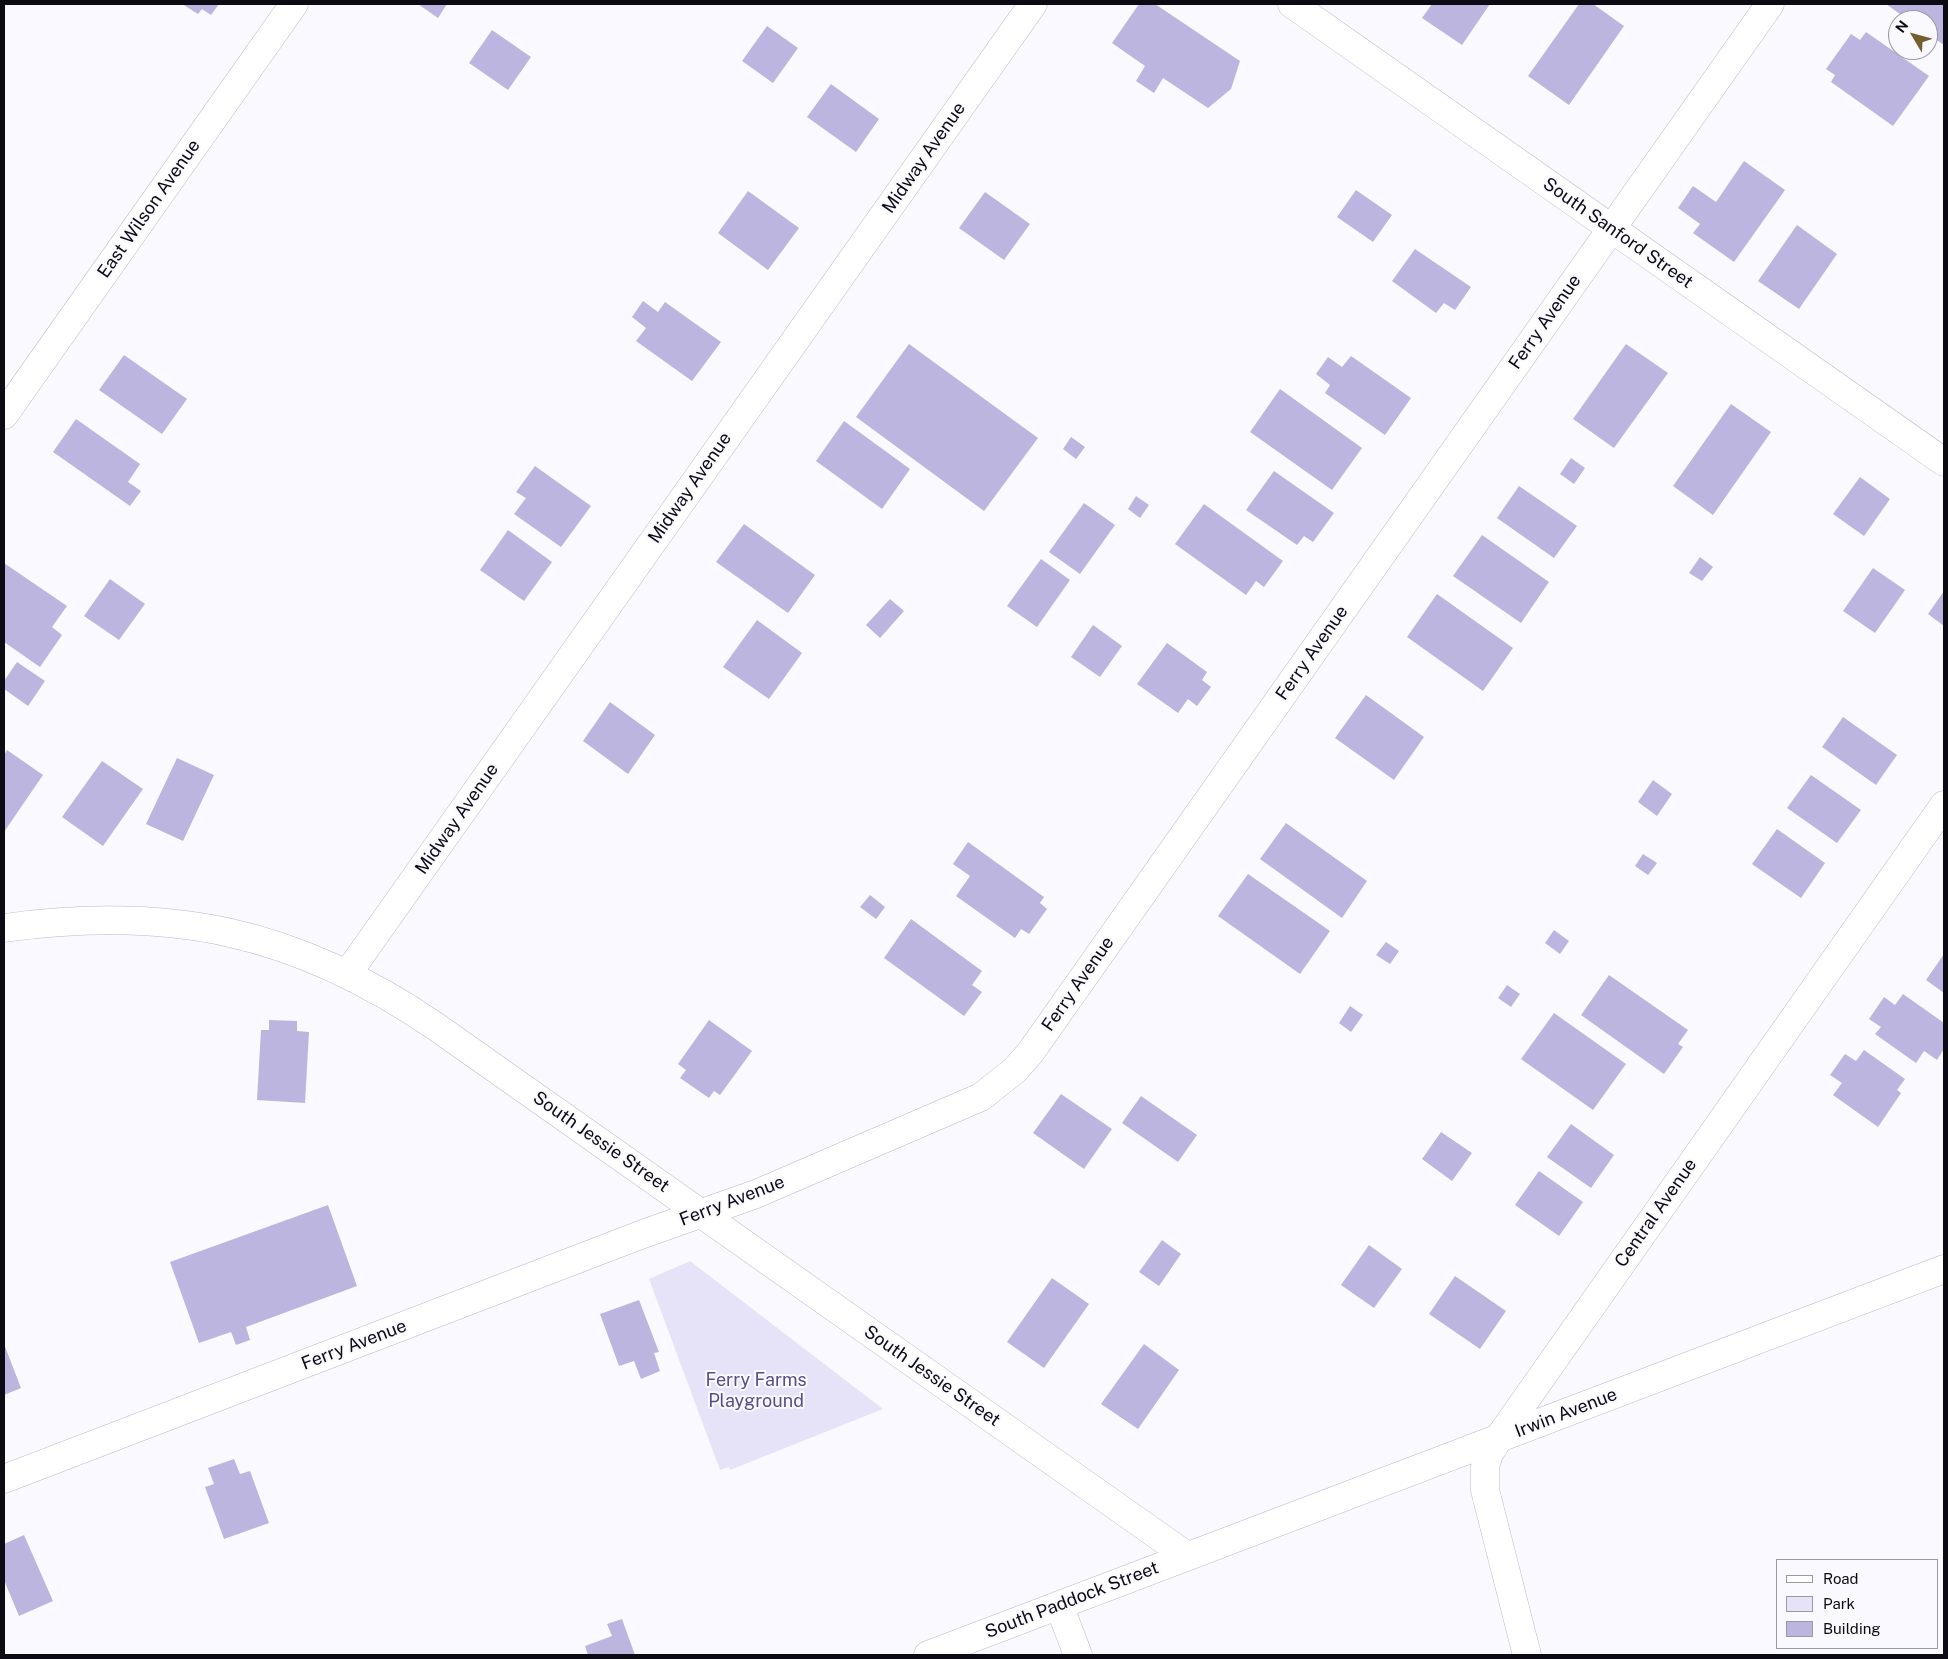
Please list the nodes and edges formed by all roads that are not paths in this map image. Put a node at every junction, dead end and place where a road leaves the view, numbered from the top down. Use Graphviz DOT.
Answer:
graph roads {
  1 [pos="294,4"];
  2 [pos="1033,4"];
  3 [pos="1292,4"];
  4 [pos="1770,4"];
  5 [pos="1612,228"];
  6 [pos="4,415"];
  7 [pos="1944,462"];
  8 [pos="1944,805"];
  9 [pos="4,928"];
  10 [pos="348,973"];
  11 [pos="702,1214"];
  12 [pos="1944,1269"];
  13 [pos="1498,1439"];
  14 [pos="4,1479"];
  15 [pos="1187,1556"];
  16 [pos="1059,1605"];
  17 [pos="928,1655"];
  18 [pos="1078,1655"];
  19 [pos="1527,1655"];
  1 -- 6 [label="street, East Wilson Avenue"];
  2 -- 10 [label="street, Midway Avenue"];
  3 -- 5 [label="street, South Sanford Street"];
  4 -- 5 [label="street, Ferry Avenue"];
  5 -- 7 [label="street, South Sanford Street"];
  5 -- 11 [label="street, Ferry Avenue"];
  8 -- 13 [label="street, Central Avenue"];
  9 -- 10 [label="street, South Jessie Street"];
  10 -- 11 [label="street, South Jessie Street"];
  11 -- 14 [label="street, Ferry Avenue"];
  11 -- 15 [label="street, South Jessie Street"];
  12 -- 13 [label="street, Irwin Avenue"];
  13 -- 15 [label="street, Irwin Avenue"];
  13 -- 19 [label="street, Central Avenue"];
  15 -- 16 [label="street, South Paddock Street"];
  16 -- 17 [label="street, South Paddock Street"];
  16 -- 18 [label="street"];
}
